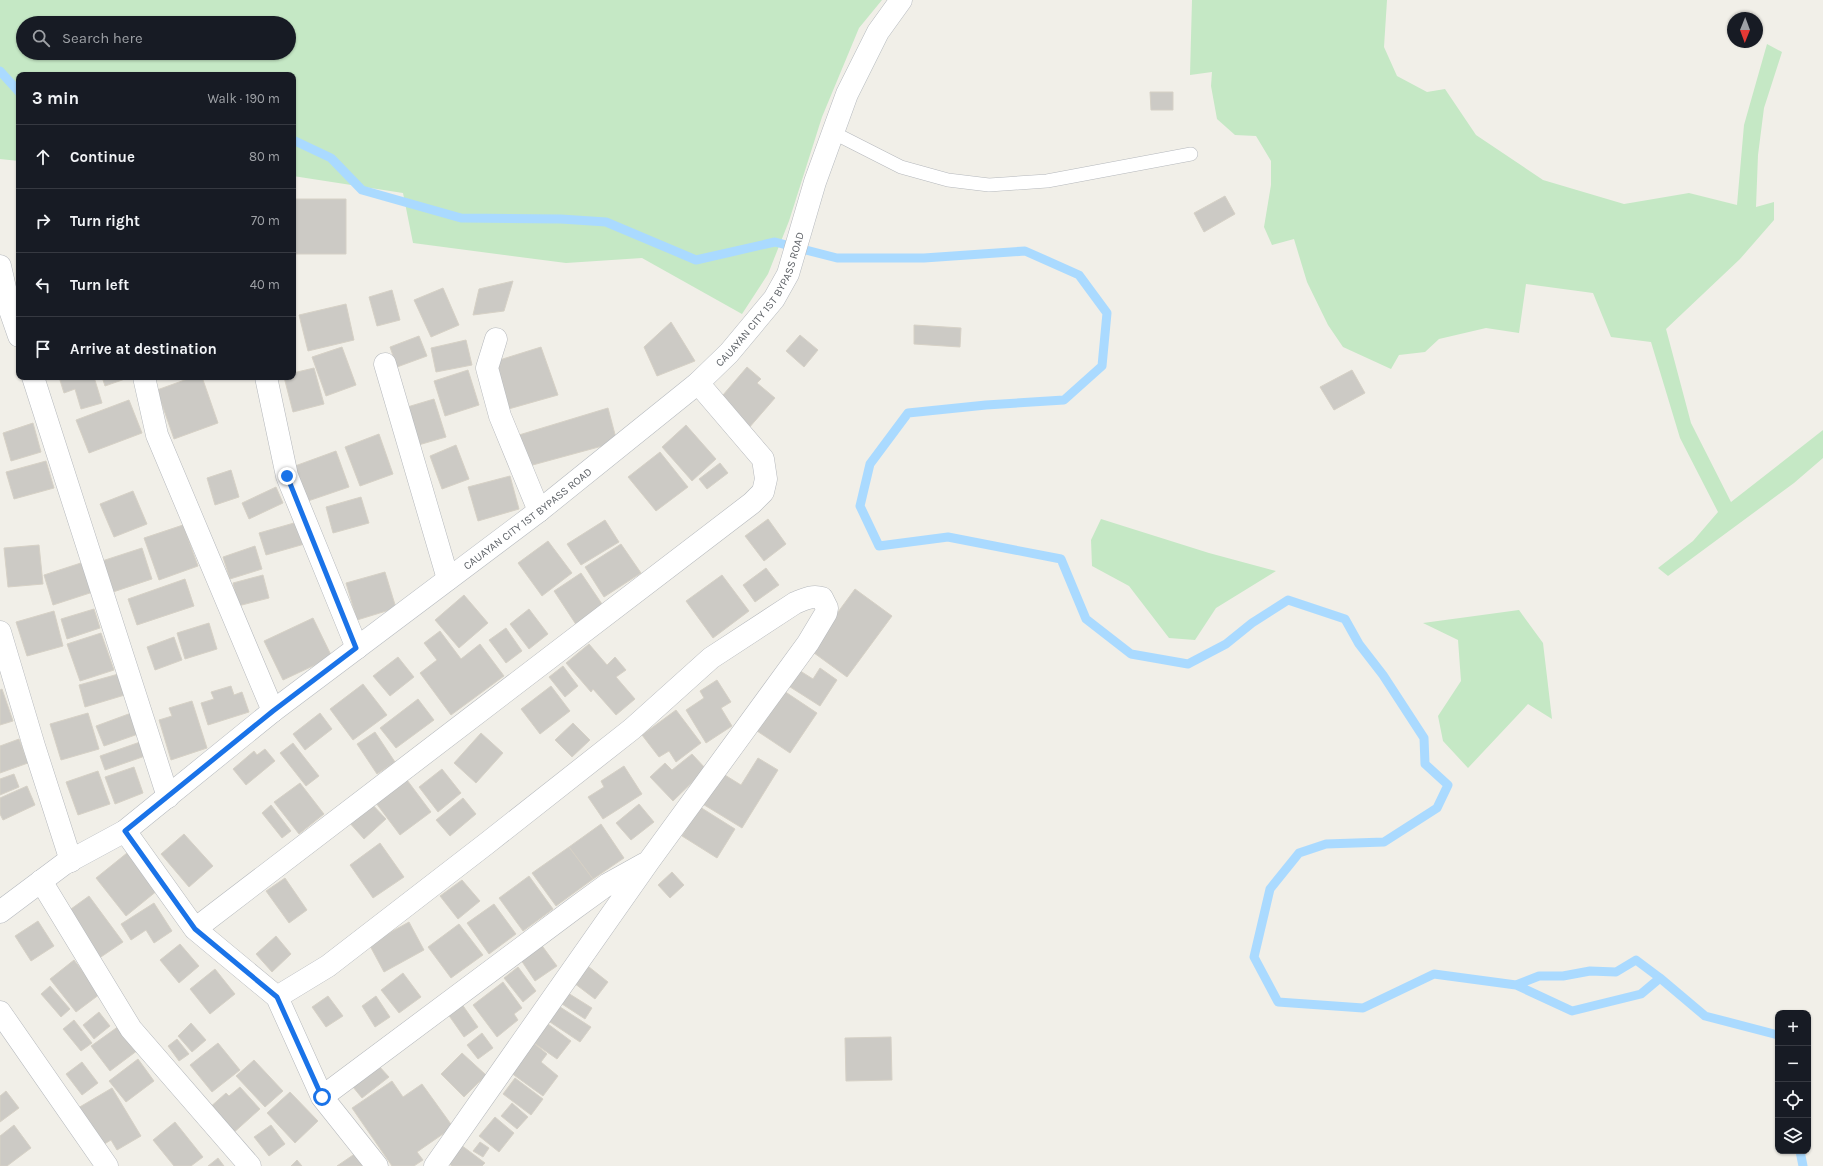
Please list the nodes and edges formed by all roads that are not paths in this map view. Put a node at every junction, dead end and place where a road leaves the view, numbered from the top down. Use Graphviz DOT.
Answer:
graph roads {
  1 [pos="901,0"];
  2 [pos="834,133"];
  3 [pos="1191,154"];
  4 [pos="0,266"];
  5 [pos="16,327"];
  6 [pos="496,339"];
  7 [pos="384,364"];
  8 [pos="34,380"];
  9 [pos="145,380"];
  10 [pos="267,380"];
  11 [pos="698,383"];
  12 [pos="539,511"];
  13 [pos="448,579"];
  14 [pos="0,632"];
  15 [pos="356,648"];
  16 [pos="273,711"];
  17 [pos="168,797"];
  18 [pos="125,831"];
  19 [pos="71,860"];
  20 [pos="649,861"];
  21 [pos="42,881"];
  22 [pos="0,912"];
  23 [pos="195,929"];
  24 [pos="277,997"];
  25 [pos="0,1012"];
  26 [pos="322,1097"];
  27 [pos="107,1166"];
  28 [pos="250,1166"];
  29 [pos="377,1166"];
  30 [pos="435,1166"];
  1 -- 2 [label="street, CAUAYAN CITY 1ST BYPASS ROAD"];
  2 -- 3 [label="lane"];
  2 -- 11 [label="street, CAUAYAN CITY 1ST BYPASS ROAD"];
  4 -- 5 [label="street"];
  6 -- 12 [label="street"];
  7 -- 13 [label="street"];
  8 -- 17 [label="street"];
  9 -- 16 [label="street"];
  10 -- 15 [label="street"];
  11 -- 12 [label="street, CAUAYAN CITY 1ST BYPASS ROAD"];
  11 -- 23 [label="street"];
  12 -- 13 [label="street, CAUAYAN CITY 1ST BYPASS ROAD"];
  13 -- 15 [label="street, CAUAYAN CITY 1ST BYPASS ROAD"];
  14 -- 19 [label="street"];
  15 -- 16 [label="street, CAUAYAN CITY 1ST BYPASS ROAD"];
  16 -- 17 [label="street, CAUAYAN CITY 1ST BYPASS ROAD"];
  17 -- 18 [label="street, CAUAYAN CITY 1ST BYPASS ROAD"];
  18 -- 19 [label="street, CAUAYAN CITY 1ST BYPASS ROAD"];
  18 -- 23 [label="street"];
  19 -- 21 [label="street, CAUAYAN CITY 1ST BYPASS ROAD"];
  20 -- 24 [label="street"];
  20 -- 26 [label="street"];
  20 -- 30 [label="street"];
  21 -- 22 [label="street, CAUAYAN CITY 1ST BYPASS ROAD"];
  21 -- 28 [label="street"];
  23 -- 24 [label="street"];
  24 -- 26 [label="street"];
  25 -- 27 [label="street"];
  26 -- 29 [label="street"];
}
